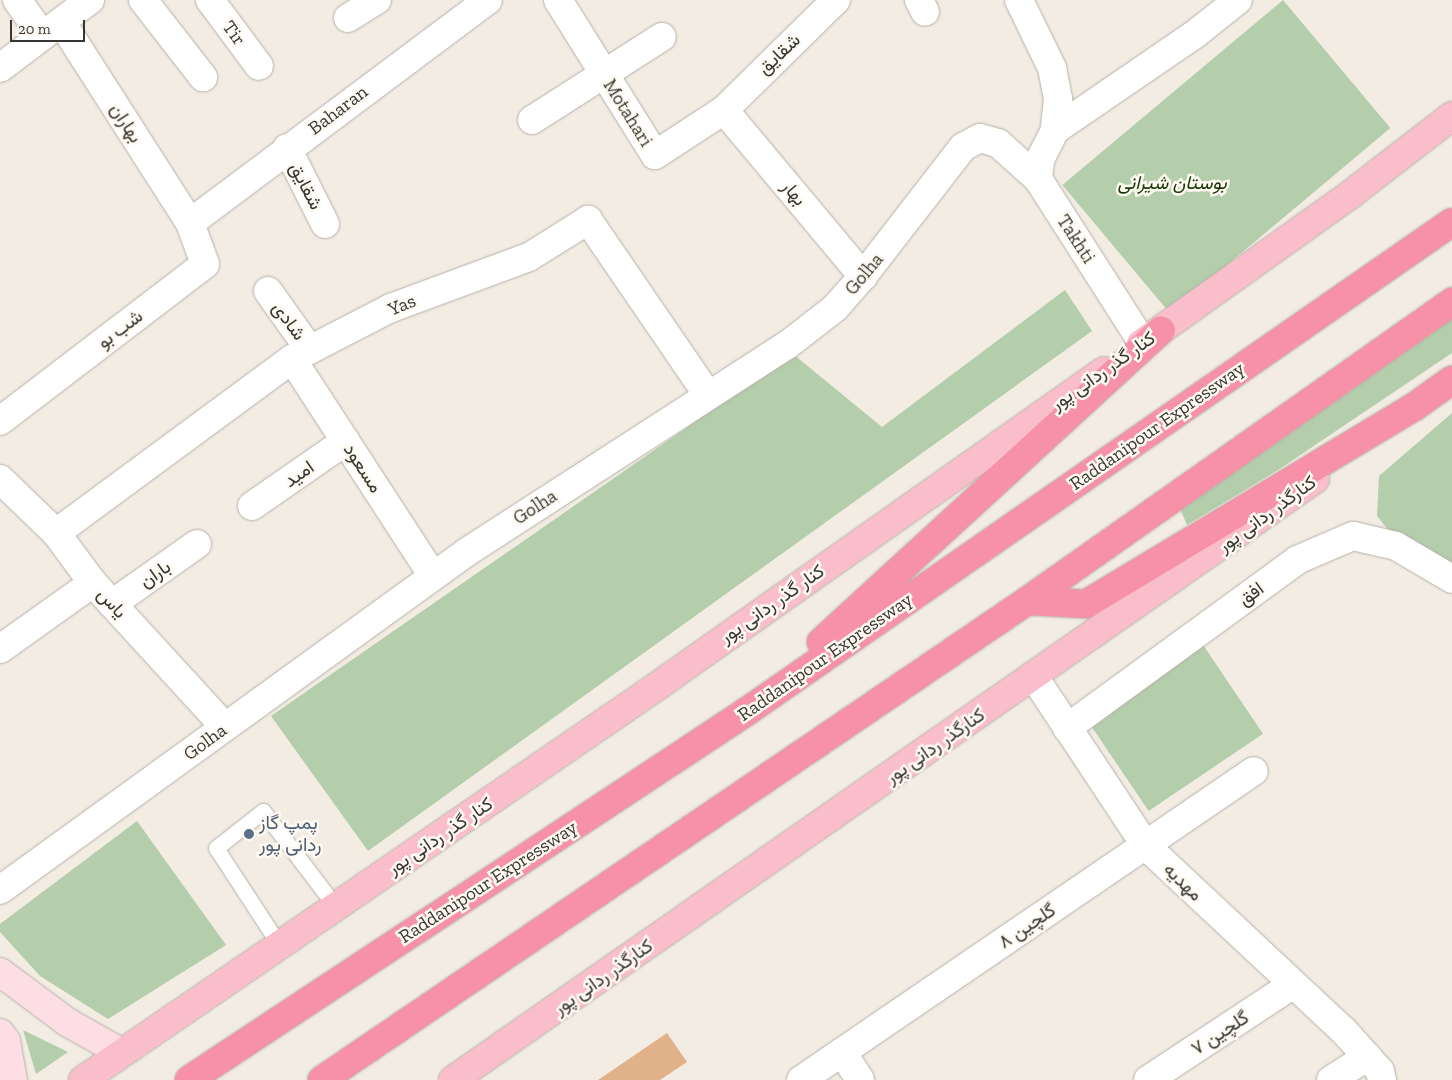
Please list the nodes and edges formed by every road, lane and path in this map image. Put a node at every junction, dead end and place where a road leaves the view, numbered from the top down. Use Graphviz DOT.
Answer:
graph roads {
  1 [pos="17,0"];
  2 [pos="90,0"];
  3 [pos="143,0"];
  4 [pos="210,0"];
  5 [pos="377,0"];
  6 [pos="488,0"];
  7 [pos="558,0"];
  8 [pos="836,0"];
  9 [pos="1019,0"];
  10 [pos="1238,0"];
  11 [pos="454,9"];
  12 [pos="348,18"];
  13 [pos="52,29"];
  14 [pos="662,37"];
  15 [pos="259,66"];
  16 [pos="0,68"];
  17 [pos="604,75"];
  18 [pos="203,77"];
  19 [pos="724,110"];
  20 [pos="1452,116"];
  21 [pos="532,120"];
  22 [pos="1055,130"];
  23 [pos="288,148"];
  24 [pos="1038,179"];
  25 [pos="1452,222"];
  26 [pos="190,223"];
  27 [pos="325,224"];
  28 [pos="863,276"];
  29 [pos="268,291"];
  30 [pos="1452,302"];
  31 [pos="1152,336"];
  32 [pos="301,355"];
  33 [pos="1452,380"];
  34 [pos="707,394"];
  35 [pos="1414,407"];
  36 [pos="0,421"];
  37 [pos="346,441"];
  38 [pos="0,479"];
  39 [pos="252,506"];
  40 [pos="56,533"];
  41 [pos="197,544"];
  42 [pos="433,576"];
  43 [pos="1452,579"];
  44 [pos="94,583"];
  45 [pos="1027,601"];
  46 [pos="112,604"];
  47 [pos="0,649"];
  48 [pos="1034,678"];
  49 [pos="746,712"];
  50 [pos="225,727"];
  51 [pos="1067,728"];
  52 [pos="1254,771"];
  53 [pos="1145,845"];
  54 [pos="0,890"];
  55 [pos="336,907"];
  56 [pos="280,946"];
  57 [pos="0,972"];
  58 [pos="1292,985"];
  59 [pos="0,1032"];
  60 [pos="842,1052"];
  61 [pos="122,1053"];
  62 [pos="1367,1057"];
  63 [pos="13,1080"];
  64 [pos="83,1080"];
  65 [pos="189,1080"];
  66 [pos="322,1080"];
  67 [pos="453,1080"];
  68 [pos="801,1080"];
  69 [pos="860,1080"];
  70 [pos="1148,1080"];
  71 [pos="1331,1080"];
  72 [pos="1382,1080"];
  1 -- 13 [label="street, بهاران"];
  2 -- 13 [label="street"];
  3 -- 18 [label="street"];
  4 -- 15 [label="street, Tir"];
  5 -- 12 [label="street"];
  6 -- 11 [label="street, Baharan"];
  7 -- 17 [label="street, Motahari"];
  8 -- 19 [label="street, شقایق"];
  9 -- 22 [label="street"];
  10 -- 22 [label="street"];
  11 -- 23 [label="street, Baharan"];
  13 -- 16 [label="street"];
  13 -- 26 [label="street, بهاران"];
  14 -- 17 [label="street"];
  17 -- 19 [label="street, Motahari"];
  17 -- 21 [label="street"];
  19 -- 28 [label="street, بهار"];
  20 -- 31 [label="main road, کنار گذر ردانی پور"];
  22 -- 24 [label="street"];
  23 -- 26 [label="street, Baharan"];
  23 -- 27 [label="street, شقایق"];
  24 -- 28 [label="street, Golha"];
  24 -- 31 [label="street, Takhti"];
  25 -- 49 [label="highway, Raddanipour Expressway"];
  26 -- 36 [label="street, شب بو"];
  28 -- 34 [label="street, Golha"];
  29 -- 32 [label="street, شادی"];
  30 -- 45 [label="highway"];
  31 -- 49 [label="highway"];
  31 -- 55 [label="main road, کنار گذر ردانی پور"];
  32 -- 34 [label="street, Yas"];
  32 -- 37 [label="street, مسعود"];
  32 -- 40 [label="street, Yas"];
  33 -- 35 [label="highway"];
  34 -- 42 [label="street, Golha"];
  35 -- 45 [label="highway"];
  35 -- 48 [label="main road, کنارگذر ردانی پور"];
  37 -- 39 [label="street, امید"];
  37 -- 42 [label="street, مسعود"];
  38 -- 40 [label="street, یاس"];
  40 -- 44 [label="street, یاس"];
  41 -- 46 [label="street, باران"];
  42 -- 50 [label="street, Golha"];
  43 -- 51 [label="street, افق"];
  44 -- 46 [label="street, یاس"];
  44 -- 47 [label="street"];
  45 -- 66 [label="highway"];
  46 -- 50 [label="street, یاس"];
  48 -- 51 [label="street, مهدیه"];
  48 -- 67 [label="main road, کنارگذر ردانی پور"];
  49 -- 65 [label="highway, Raddanipour Expressway"];
  50 -- 54 [label="street, Golha"];
  51 -- 53 [label="street, مهدیه"];
  52 -- 53 [label="street, گلچین ۸"];
  53 -- 58 [label="street, مهدیه"];
  53 -- 60 [label="street, گلچین ۸"];
  55 -- 56 [label="main road, کنار گذر ردانی پور"];
  55 -- 56 [label="lane"];
  56 -- 61 [label="main road, کنار گذر ردانی پور"];
  57 -- 61 [label="street"];
  58 -- 62 [label="street, مهدیه"];
  58 -- 70 [label="street, گلچین ۷"];
  59 -- 63 [label="street"];
  60 -- 68 [label="street, گلچین ۸"];
  60 -- 69 [label="street"];
  61 -- 64 [label="main road, کنار گذر ردانی پور"];
  62 -- 71 [label="street"];
  62 -- 72 [label="street, مهدیه"];
}
